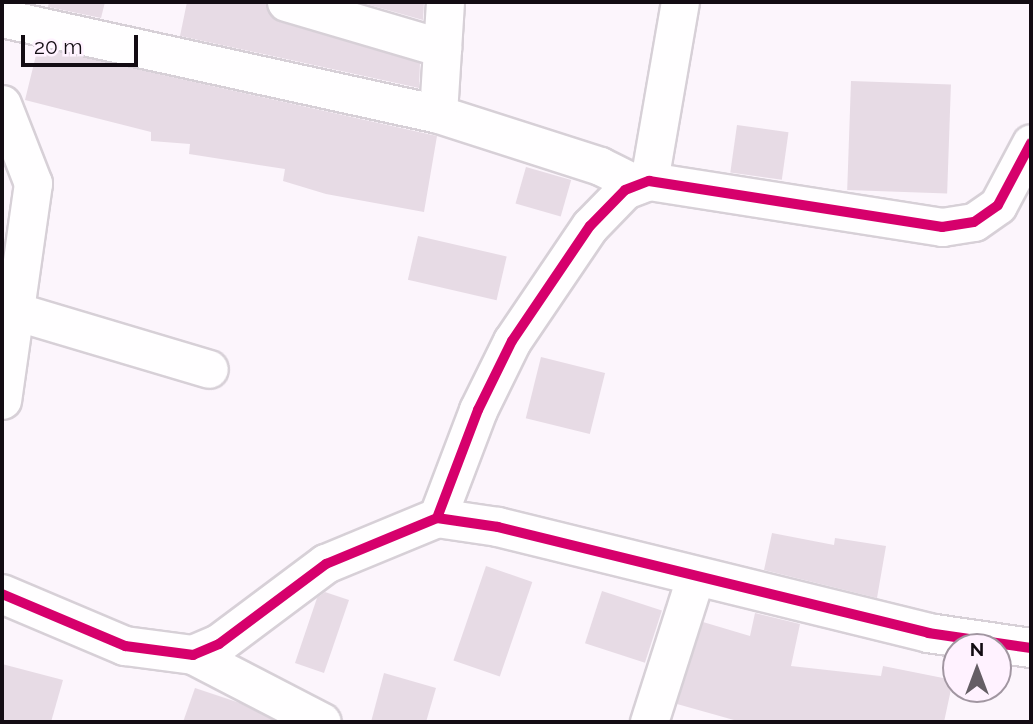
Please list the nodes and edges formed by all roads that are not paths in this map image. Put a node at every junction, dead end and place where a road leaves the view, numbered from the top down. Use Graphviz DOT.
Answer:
graph roads {
  1 [pos="286,2"];
  2 [pos="445,2"];
  3 [pos="680,2"];
  4 [pos="2,19"];
  5 [pos="442,48"];
  6 [pos="2,104"];
  7 [pos="438,114"];
  8 [pos="1031,143"];
  9 [pos="643,183"];
  10 [pos="18,312"];
  11 [pos="209,369"];
  12 [pos="2,400"];
  13 [pos="438,518"];
  14 [pos="695,578"];
  15 [pos="2,594"];
  16 [pos="1031,648"];
  17 [pos="193,655"];
  18 [pos="322,722"];
  19 [pos="649,722"];
  1 -- 5 [label="street"];
  2 -- 5 [label="street"];
  3 -- 9 [label="street"];
  4 -- 7 [label="street"];
  5 -- 7 [label="street"];
  6 -- 10 [label="street"];
  7 -- 9 [label="street"];
  8 -- 9 [label="street"];
  9 -- 13 [label="street"];
  10 -- 11 [label="street"];
  10 -- 12 [label="street"];
  13 -- 14 [label="street"];
  13 -- 17 [label="street"];
  14 -- 16 [label="street"];
  14 -- 19 [label="street"];
  15 -- 17 [label="street"];
  17 -- 18 [label="street"];
}
